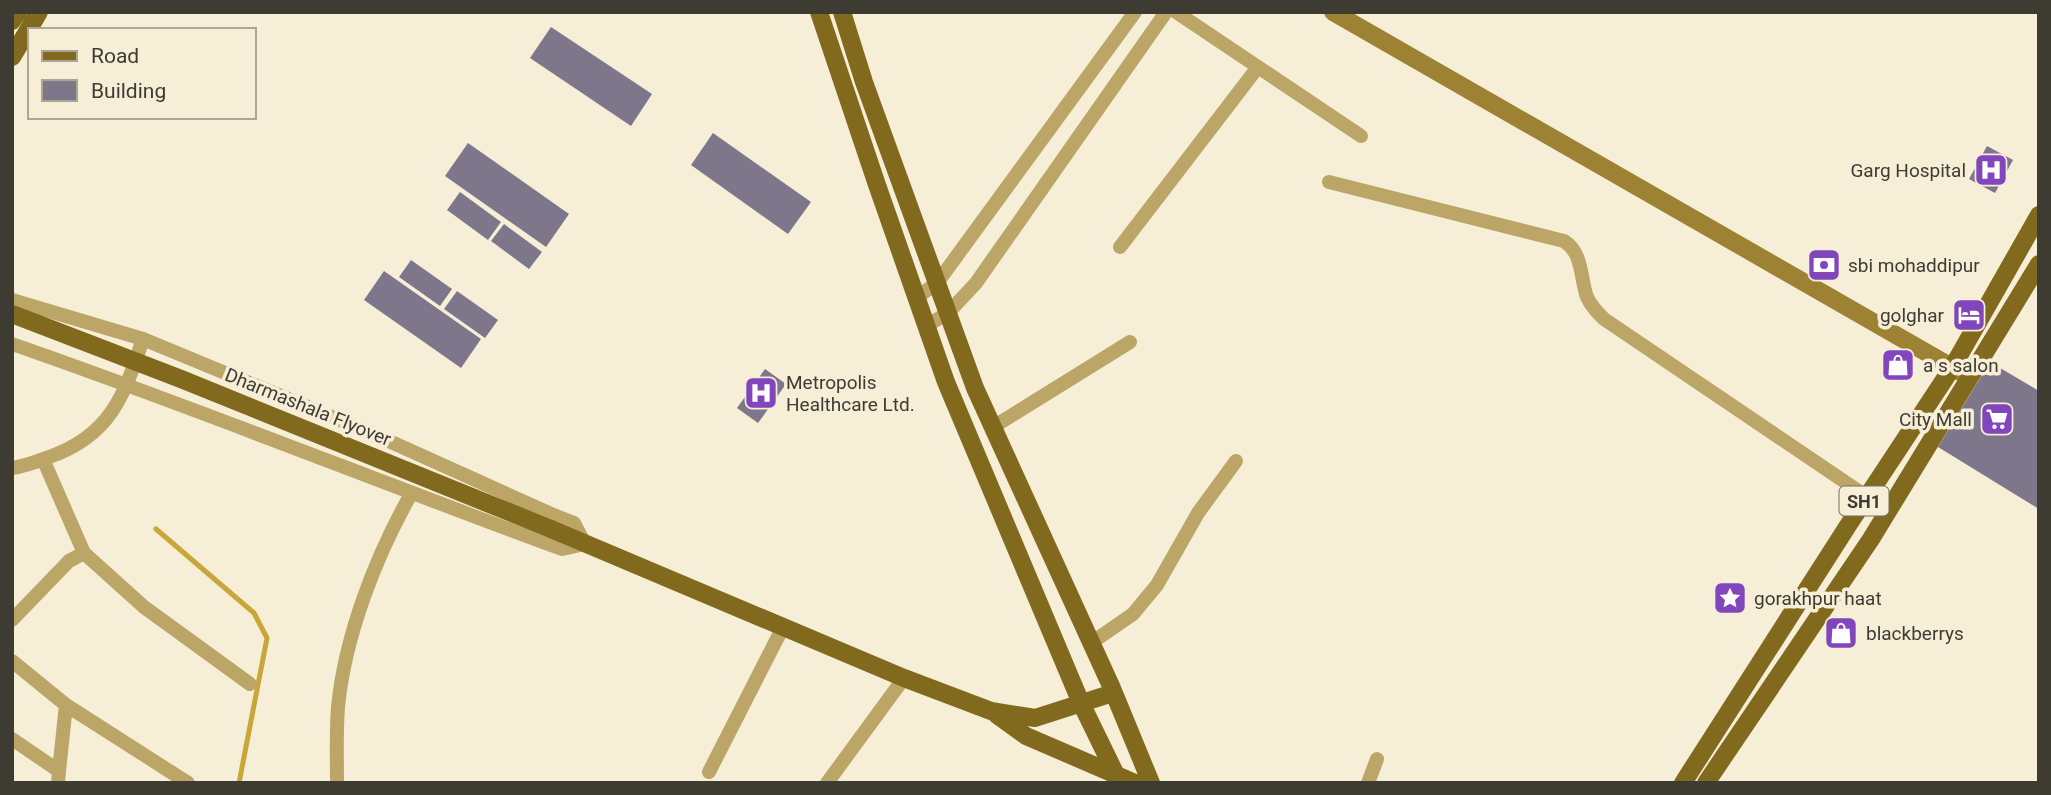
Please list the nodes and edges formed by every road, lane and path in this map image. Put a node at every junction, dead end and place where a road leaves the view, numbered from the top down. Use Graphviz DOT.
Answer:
graph roads {
  1 [pos="18,12"];
  2 [pos="39,12"];
  3 [pos="820,12"];
  4 [pos="842,12"];
  5 [pos="1135,12"];
  6 [pos="1166,12"];
  7 [pos="1176,12"];
  8 [pos="1333,12"];
  9 [pos="12,21"];
  10 [pos="29,28"];
  11 [pos="28,30"];
  12 [pos="12,57"];
  13 [pos="1258,67"];
  14 [pos="1361,136"];
  15 [pos="1329,182"];
  16 [pos="2039,216"];
  17 [pos="1119,247"];
  18 [pos="2039,264"];
  19 [pos="937,283"];
  20 [pos="916,298"];
  21 [pos="12,300"];
  22 [pos="948,313"];
  23 [pos="12,314"];
  24 [pos="926,326"];
  25 [pos="143,339"];
  26 [pos="1130,342"];
  27 [pos="12,344"];
  28 [pos="1952,368"];
  29 [pos="1969,377"];
  30 [pos="128,384"];
  31 [pos="993,428"];
  32 [pos="12,457"];
  33 [pos="43,459"];
  34 [pos="1236,461"];
  35 [pos="28,466"];
  36 [pos="12,468"];
  37 [pos="411,494"];
  38 [pos="1867,497"];
  39 [pos="1888,511"];
  40 [pos="585,544"];
  41 [pos="84,553"];
  42 [pos="12,620"];
  43 [pos="783,627"];
  44 [pos="1091,643"];
  45 [pos="12,661"];
  46 [pos="904,678"];
  47 [pos="250,684"];
  48 [pos="1113,693"];
  49 [pos="1082,703"];
  50 [pos="66,705"];
  51 [pos="991,711"];
  52 [pos="12,739"];
  53 [pos="1377,759"];
  54 [pos="709,772"];
  55 [pos="59,777"];
  56 [pos="1119,781"];
  57 [pos="188,783"];
  58 [pos="337,783"];
  59 [pos="827,783"];
  60 [pos="1135,783"];
  61 [pos="1151,783"];
  62 [pos="1368,783"];
  63 [pos="1683,783"];
  64 [pos="1706,783"];
  1 -- 9 [label="main road"];
  2 -- 10 [label="main road"];
  3 -- 20 [label="main road"];
  4 -- 19 [label="main road"];
  5 -- 19 [label="street"];
  6 -- 22 [label="street"];
  7 -- 13 [label="street"];
  8 -- 28 [label="street"];
  11 -- 12 [label="main road"];
  13 -- 14 [label="street"];
  13 -- 17 [label="street"];
  15 -- 38 [label="street"];
  16 -- 28 [label="main road, SH1"];
  18 -- 29 [label="main road, SH1"];
  19 -- 20 [label="street"];
  19 -- 22 [label="main road"];
  20 -- 24 [label="main road"];
  21 -- 25 [label="street"];
  22 -- 24 [label="street"];
  22 -- 31 [label="main road"];
  23 -- 40 [label="main road, Dharmashala Flyover, bridge"];
  24 -- 49 [label="main road"];
  25 -- 30 [label="street"];
  25 -- 40 [label="street"];
  26 -- 31 [label="street"];
  27 -- 30 [label="street"];
  28 -- 29 [label="street"];
  28 -- 38 [label="main road, SH1"];
  29 -- 39 [label="main road, SH1"];
  30 -- 33 [label="street"];
  30 -- 37 [label="street"];
  31 -- 44 [label="main road"];
  32 -- 35 [label="street"];
  33 -- 35 [label="street"];
  33 -- 41 [label="street"];
  34 -- 44 [label="street"];
  35 -- 36 [label="street"];
  37 -- 40 [label="street"];
  37 -- 58 [label="street"];
  38 -- 39 [label="street"];
  38 -- 63 [label="main road, SH1"];
  39 -- 64 [label="main road, SH1"];
  40 -- 43 [label="main road, Dharmashala Flyover"];
  41 -- 42 [label="street"];
  41 -- 47 [label="street"];
  43 -- 46 [label="main road, Dharmashala Flyover"];
  43 -- 54 [label="street"];
  44 -- 48 [label="main road"];
  45 -- 50 [label="street"];
  46 -- 51 [label="main road, Dharmashala Flyover"];
  46 -- 59 [label="street"];
  48 -- 49 [label="main road"];
  48 -- 61 [label="main road"];
  49 -- 51 [label="main road"];
  49 -- 56 [label="main road"];
  50 -- 55 [label="street"];
  50 -- 57 [label="street"];
  51 -- 56 [label="main road"];
  52 -- 55 [label="street"];
  53 -- 62 [label="street"];
  56 -- 60 [label="main road"];
}
